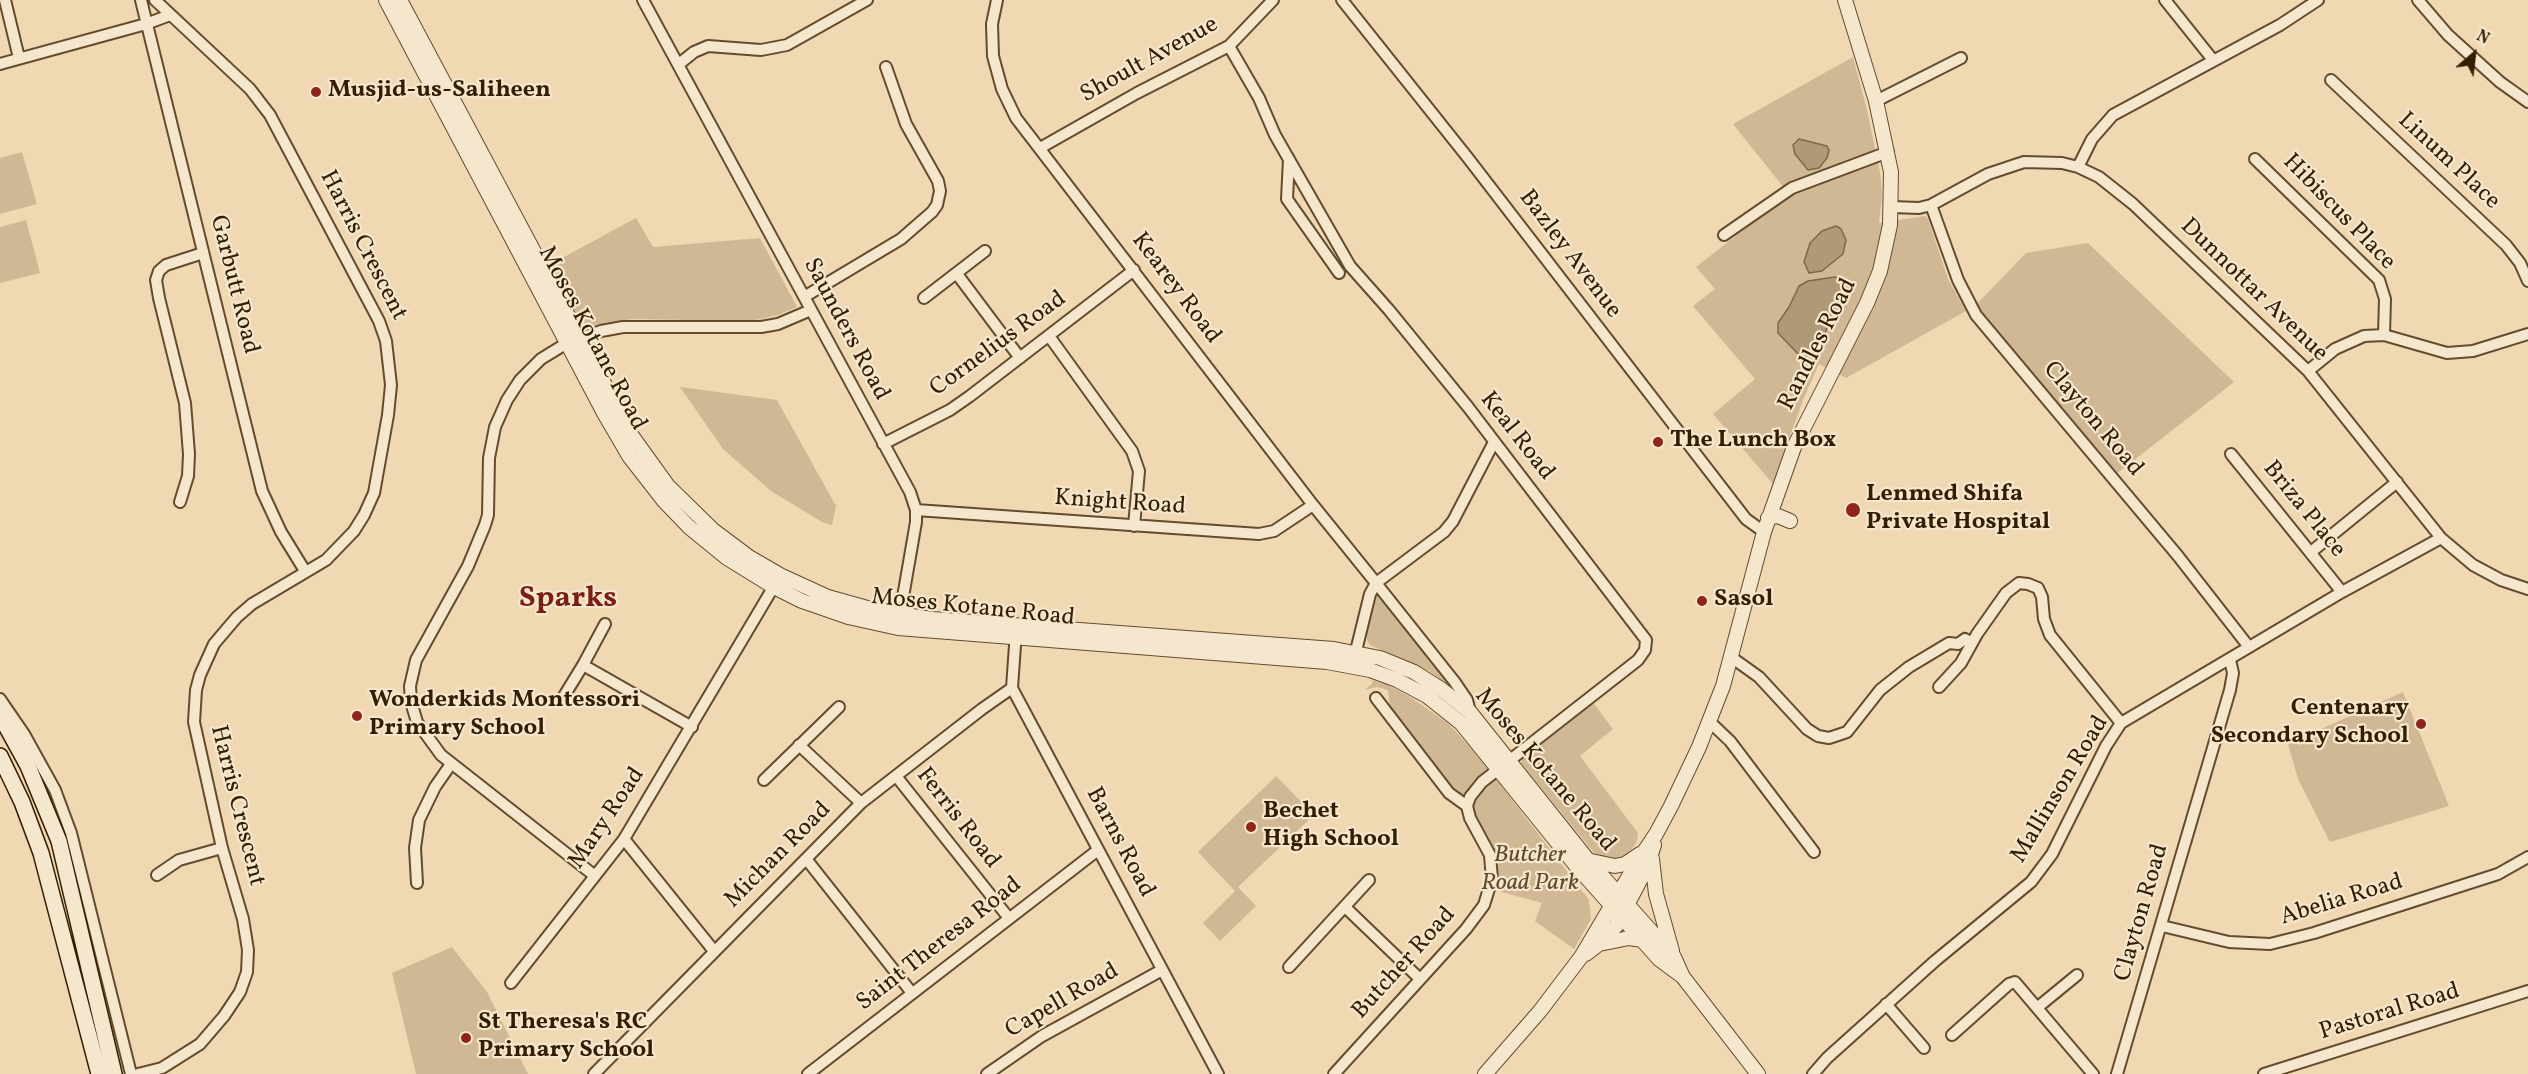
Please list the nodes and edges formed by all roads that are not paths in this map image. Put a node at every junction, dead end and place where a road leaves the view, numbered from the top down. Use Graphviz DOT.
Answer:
graph roads {
  1 [pos="5,0"];
  2 [pos="141,0"];
  3 [pos="155,0"];
  4 [pos="386,0"];
  5 [pos="400,0"];
  6 [pos="643,0"];
  7 [pos="867,0"];
  8 [pos="997,0"];
  9 [pos="1273,0"];
  10 [pos="1342,0"];
  11 [pos="1845,0"];
  12 [pos="2165,0"];
  13 [pos="2318,0"];
  14 [pos="2418,0"];
  15 [pos="170,15"];
  16 [pos="146,24"];
  17 [pos="1229,46"];
  18 [pos="19,58"];
  19 [pos="1961,58"];
  20 [pos="2213,60"];
  21 [pos="0,64"];
  22 [pos="678,64"];
  23 [pos="886,68"];
  24 [pos="2331,80"];
  25 [pos="1876,101"];
  26 [pos="2528,102"];
  27 [pos="448,105"];
  28 [pos="1040,148"];
  29 [pos="1888,152"];
  30 [pos="1289,159"];
  31 [pos="2255,159"];
  32 [pos="2078,167"];
  33 [pos="1931,205"];
  34 [pos="1892,207"];
  35 [pos="1724,235"];
  36 [pos="985,251"];
  37 [pos="204,253"];
  38 [pos="1134,270"];
  39 [pos="1339,273"];
  40 [pos="957,274"];
  41 [pos="2528,281"];
  42 [pos="804,297"];
  43 [pos="924,298"];
  44 [pos="811,310"];
  45 [pos="2528,334"];
  46 [pos="2384,335"];
  47 [pos="1049,336"];
  48 [pos="573,341"];
  49 [pos="1020,358"];
  50 [pos="2308,371"];
  51 [pos="1494,442"];
  52 [pos="883,444"];
  53 [pos="2231,454"];
  54 [pos="2397,482"];
  55 [pos="180,502"];
  56 [pos="1312,505"];
  57 [pos="916,510"];
  58 [pos="1768,518"];
  59 [pos="1790,521"];
  60 [pos="1134,526"];
  61 [pos="1764,532"];
  62 [pos="2441,537"];
  63 [pos="2310,552"];
  64 [pos="305,571"];
  65 [pos="777,581"];
  66 [pos="1376,583"];
  67 [pos="2528,589"];
  68 [pos="2342,592"];
  69 [pos="899,622"];
  70 [pos="605,624"];
  71 [pos="1016,632"];
  72 [pos="1971,643"];
  73 [pos="2249,647"];
  74 [pos="1356,652"];
  75 [pos="1731,657"];
  76 [pos="2230,660"];
  77 [pos="583,665"];
  78 [pos="1353,666"];
  79 [pos="1939,687"];
  80 [pos="1012,688"];
  81 [pos="1376,698"];
  82 [pos="0,699"];
  83 [pos="561,700"];
  84 [pos="839,707"];
  85 [pos="1470,712"];
  86 [pos="0,715"];
  87 [pos="1710,722"];
  88 [pos="2121,723"];
  89 [pos="692,727"];
  90 [pos="800,745"];
  91 [pos="0,756"];
  92 [pos="451,764"];
  93 [pos="1504,764"];
  94 [pos="896,776"];
  95 [pos="764,780"];
  96 [pos="861,803"];
  97 [pos="1467,806"];
  98 [pos="624,839"];
  99 [pos="222,848"];
  100 [pos="1098,850"];
  101 [pos="1648,852"];
  102 [pos="1814,852"];
  103 [pos="2528,857"];
  104 [pos="807,860"];
  105 [pos="1588,860"];
  106 [pos="157,875"];
  107 [pos="595,876"];
  108 [pos="1369,880"];
  109 [pos="417,883"];
  110 [pos="1623,899"];
  111 [pos="1611,906"];
  112 [pos="1345,907"];
  113 [pos="1008,917"];
  114 [pos="1621,917"];
  115 [pos="2162,926"];
  116 [pos="1643,940"];
  117 [pos="1599,944"];
  118 [pos="714,951"];
  119 [pos="1581,957"];
  120 [pos="1674,957"];
  121 [pos="1289,968"];
  122 [pos="1162,970"];
  123 [pos="2077,975"];
  124 [pos="1683,977"];
  125 [pos="1420,979"];
  126 [pos="511,983"];
  127 [pos="2528,991"];
  128 [pos="912,993"];
  129 [pos="1886,1004"];
  130 [pos="2037,1007"];
  131 [pos="1952,1035"];
  132 [pos="1924,1048"];
  133 [pos="1490,1072"];
  134 [pos="99,1074"];
  135 [pos="114,1074"];
  136 [pos="131,1074"];
  137 [pos="138,1074"];
  138 [pos="594,1074"];
  139 [pos="808,1074"];
  140 [pos="987,1074"];
  141 [pos="1218,1074"];
  142 [pos="1334,1074"];
  143 [pos="1758,1074"];
  144 [pos="1813,1074"];
  145 [pos="2093,1074"];
  146 [pos="2120,1074"];
  147 [pos="2264,1074"];
  1 -- 18 [label="street"];
  2 -- 16 [label="street, Garbutt Road"];
  3 -- 15 [label="street, Harris Crescent"];
  4 -- 27 [label="street, Moses Kotane Road"];
  5 -- 27 [label="street, Moses Kotane Road"];
  6 -- 22 [label="street, Saunders Road"];
  7 -- 22 [label="street"];
  8 -- 28 [label="street, Kearey Road"];
  9 -- 17 [label="street, Shoult Avenue"];
  10 -- 61 [label="street, Bazley Avenue"];
  11 -- 25 [label="street, Randles Road"];
  12 -- 20 [label="street"];
  13 -- 20 [label="street"];
  14 -- 26 [label="street"];
  15 -- 16 [label="street"];
  15 -- 64 [label="street, Harris Crescent"];
  16 -- 18 [label="street"];
  16 -- 37 [label="street, Garbutt Road"];
  17 -- 28 [label="street, Shoult Avenue"];
  17 -- 30 [label="street, Keal Road"];
  18 -- 21 [label="street"];
  19 -- 25 [label="street"];
  20 -- 32 [label="street"];
  22 -- 42 [label="street, Saunders Road"];
  23 -- 42 [label="street"];
  24 -- 41 [label="street, Linum Place"];
  25 -- 29 [label="street, Randles Road"];
  27 -- 48 [label="street, Moses Kotane Road"];
  28 -- 38 [label="street, Kearey Road"];
  29 -- 34 [label="street, Randles Road"];
  29 -- 35 [label="street"];
  30 -- 39 [label="street"];
  30 -- 51 [label="street, Keal Road"];
  31 -- 46 [label="street, Hibiscus Place"];
  32 -- 33 [label="street, Dunnottar Avenue"];
  32 -- 50 [label="street, Dunnottar Avenue"];
  33 -- 34 [label="street, Dunnottar Avenue"];
  33 -- 73 [label="street, Clayton Road"];
  34 -- 58 [label="street, Randles Road"];
  36 -- 40 [label="street"];
  37 -- 55 [label="street"];
  37 -- 64 [label="street, Garbutt Road"];
  38 -- 47 [label="street, Cornelius Road"];
  38 -- 56 [label="street, Kearey Road"];
  40 -- 43 [label="street"];
  40 -- 49 [label="street"];
  42 -- 44 [label="street, Saunders Road"];
  44 -- 48 [label="street"];
  44 -- 52 [label="street, Saunders Road"];
  45 -- 46 [label="street"];
  46 -- 50 [label="street"];
  47 -- 49 [label="street, Cornelius Road"];
  47 -- 60 [label="street"];
  48 -- 65 [label="street, Moses Kotane Road"];
  48 -- 92 [label="street"];
  49 -- 52 [label="street, Cornelius Road"];
  50 -- 54 [label="street, Dunnottar Avenue"];
  51 -- 66 [label="street"];
  51 -- 93 [label="street, Keal Road"];
  52 -- 57 [label="street, Saunders Road"];
  53 -- 63 [label="street, Briza Place"];
  54 -- 62 [label="street, Dunnottar Avenue"];
  54 -- 63 [label="street"];
  56 -- 60 [label="street, Knight Road"];
  56 -- 66 [label="street, Kearey Road"];
  57 -- 60 [label="street, Knight Road"];
  57 -- 69 [label="street, Saunders Road"];
  58 -- 59 [label="street"];
  58 -- 61 [label="street, Randles Road"];
  61 -- 75 [label="street, Randles Road"];
  62 -- 67 [label="street, Dunnottar Avenue"];
  62 -- 68 [label="street, Mallinson Road"];
  63 -- 68 [label="street, Briza Place"];
  64 -- 99 [label="street, Harris Crescent"];
  65 -- 69 [label="street, Moses Kotane Road"];
  65 -- 89 [label="street, Mary Road"];
  66 -- 74 [label="street"];
  66 -- 85 [label="street, Kearey Road"];
  68 -- 73 [label="street, Mallinson Road"];
  69 -- 71 [label="street, Moses Kotane Road"];
  70 -- 77 [label="street"];
  71 -- 74 [label="street, Moses Kotane Road"];
  71 -- 78 [label="street, Moses Kotane Road"];
  71 -- 80 [label="street"];
  72 -- 75 [label="street"];
  72 -- 79 [label="street"];
  72 -- 88 [label="street"];
  73 -- 76 [label="street, Mallinson Road"];
  74 -- 78 [label="street"];
  74 -- 85 [label="street, Moses Kotane Road"];
  75 -- 87 [label="street, Randles Road"];
  76 -- 88 [label="street, Mallinson Road"];
  76 -- 115 [label="street, Clayton Road"];
  77 -- 83 [label="street"];
  77 -- 89 [label="street"];
  78 -- 93 [label="street, Moses Kotane Road"];
  80 -- 94 [label="street, Michan Road"];
  80 -- 100 [label="street, Barns Road"];
  81 -- 97 [label="street, Butcher Road"];
  82 -- 136 [label="street"];
  84 -- 90 [label="street"];
  85 -- 93 [label="street, Moses Kotane Road"];
  86 -- 135 [label="main road"];
  87 -- 101 [label="street, Randles Road"];
  87 -- 102 [label="street"];
  88 -- 129 [label="street, Mallinson Road"];
  89 -- 98 [label="street, Mary Road"];
  90 -- 95 [label="street"];
  90 -- 96 [label="street"];
  91 -- 134 [label="main road"];
  92 -- 107 [label="street"];
  92 -- 109 [label="street"];
  93 -- 97 [label="street, Keal Road"];
  93 -- 105 [label="street, Moses Kotane Road"];
  93 -- 111 [label="street, Moses Kotane Road"];
  94 -- 96 [label="street, Michan Road"];
  94 -- 113 [label="street, Ferris Road"];
  96 -- 104 [label="street, Michan Road"];
  97 -- 125 [label="street, Butcher Road"];
  98 -- 107 [label="street, Mary Road"];
  98 -- 118 [label="street"];
  99 -- 106 [label="street"];
  99 -- 137 [label="street, Harris Crescent"];
  100 -- 113 [label="street, Saint Theresa Road"];
  100 -- 122 [label="street, Barns Road"];
  101 -- 105 [label="street"];
  101 -- 110 [label="street, Randles Road"];
  101 -- 120 [label="street"];
  103 -- 115 [label="street, Abelia Road"];
  104 -- 118 [label="street, Michan Road"];
  104 -- 128 [label="street"];
  105 -- 110 [label="street, Moses Kotane Road"];
  107 -- 126 [label="street, Mary Road"];
  108 -- 112 [label="street"];
  110 -- 111 [label="street, Randles Road"];
  110 -- 114 [label="street, Randles Road"];
  110 -- 120 [label="street, Moses Kotane Road"];
  111 -- 114 [label="street, Moses Kotane Road"];
  111 -- 119 [label="street, Randles Road"];
  112 -- 121 [label="street"];
  112 -- 125 [label="street"];
  113 -- 128 [label="street, Saint Theresa Road"];
  114 -- 116 [label="street, Moses Kotane Road"];
  114 -- 117 [label="street, Randles Road"];
  115 -- 146 [label="street, Clayton Road"];
  116 -- 117 [label="street"];
  116 -- 124 [label="street, Moses Kotane Road"];
  117 -- 119 [label="street, Randles Road"];
  118 -- 138 [label="street, Michan Road"];
  119 -- 133 [label="street, Randles Road"];
  120 -- 124 [label="street, Moses Kotane Road"];
  122 -- 140 [label="street, Capell Road"];
  122 -- 141 [label="street, Barns Road"];
  123 -- 130 [label="street"];
  124 -- 143 [label="street, Moses Kotane Road"];
  125 -- 142 [label="street, Butcher Road"];
  127 -- 147 [label="street, Pastoral Road"];
  128 -- 139 [label="street, Saint Theresa Road"];
  129 -- 132 [label="street"];
  129 -- 144 [label="street, Mallinson Road"];
  130 -- 131 [label="street"];
  130 -- 145 [label="street"];
}
